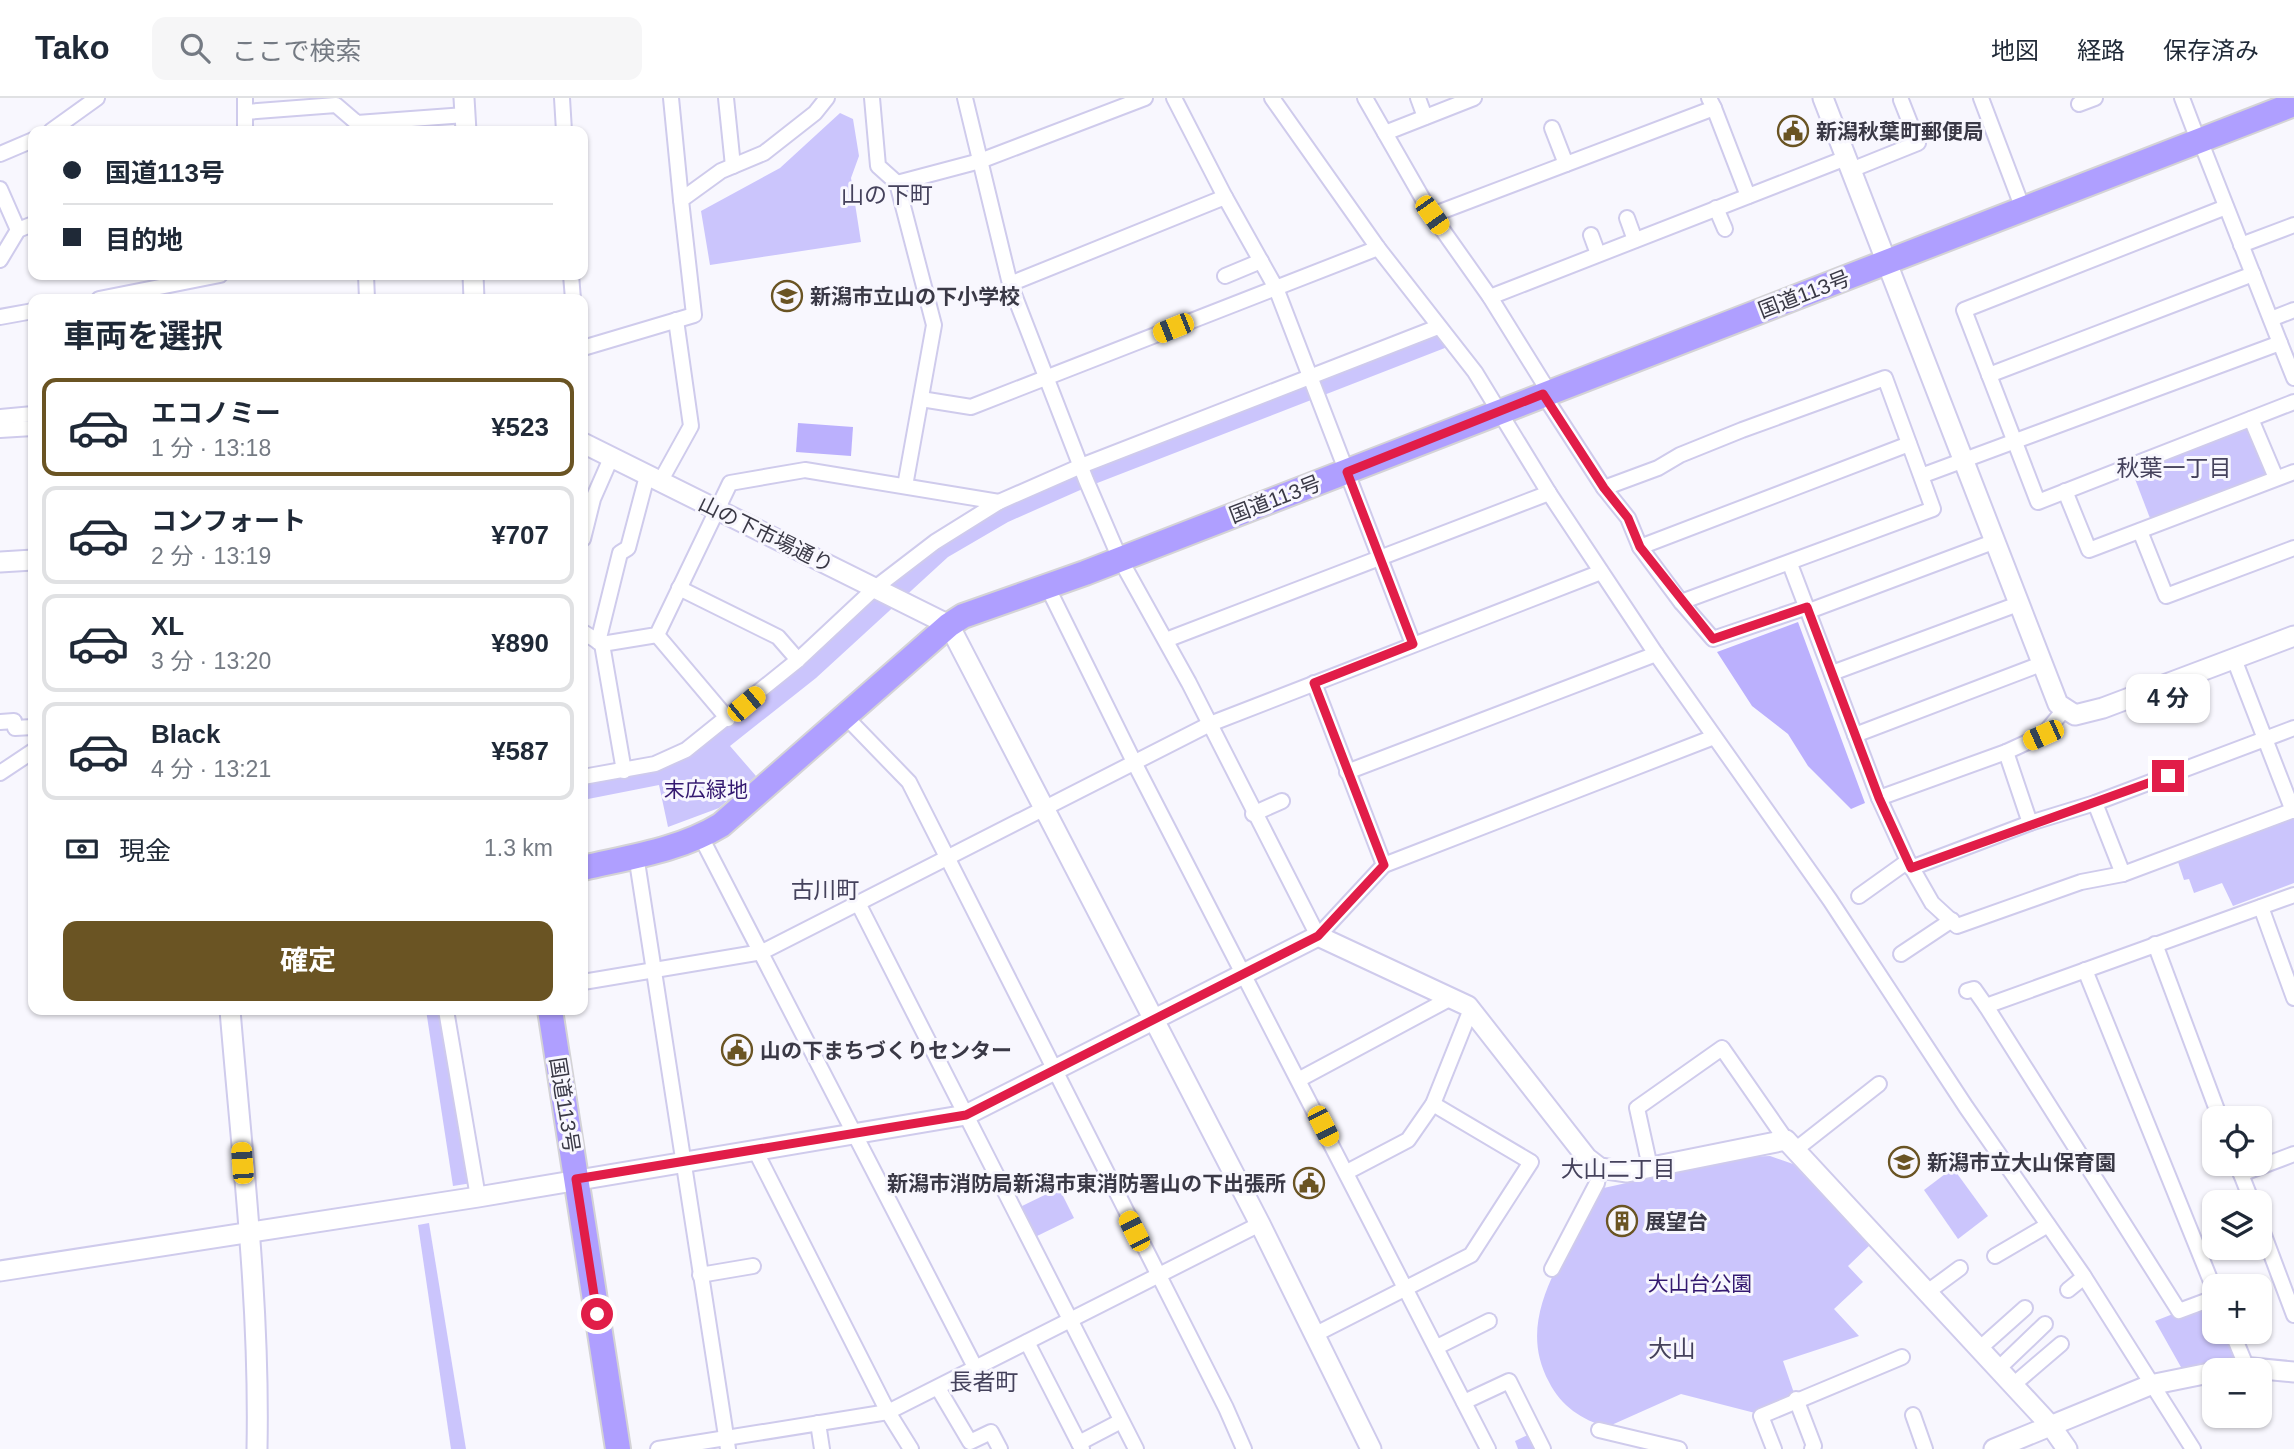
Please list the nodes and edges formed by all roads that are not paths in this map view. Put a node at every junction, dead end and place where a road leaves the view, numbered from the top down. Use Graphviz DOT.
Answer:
graph roads {
  1 [pos="97,98"];
  2 [pos="562,98"];
  3 [pos="671,98"];
  4 [pos="726,98"];
  5 [pos="827,98"];
  6 [pos="872,98"];
  7 [pos="965,98"];
  8 [pos="1145,98"];
  9 [pos="1174,98"];
  10 [pos="1272,98"];
  11 [pos="1365,98"];
  12 [pos="1418,98"];
  13 [pos="1475,98"];
  14 [pos="1823,98"];
  15 [pos="1981,98"];
  16 [pos="2095,98"];
  17 [pos="2182,98"];
  18 [pos="1901,100"];
  19 [pos="1712,103"];
  20 [pos="2079,104"];
  21 [pos="2294,104"];
  22 [pos="245,105"];
  23 [pos="465,115"];
  24 [pos="1425,117"];
  25 [pos="58,126"];
  26 [pos="245,126"];
  27 [pos="356,126"];
  28 [pos="366,126"];
  29 [pos="564,126"];
  30 [pos="1552,128"];
  31 [pos="1385,134"];
  32 [pos="2199,140"];
  33 [pos="28,143"];
  34 [pos="0,153"];
  35 [pos="980,161"];
  36 [pos="1566,164"];
  37 [pos="1848,164"];
  38 [pos="733,166"];
  39 [pos="897,183"];
  40 [pos="0,190"];
  41 [pos="1748,196"];
  42 [pos="1226,197"];
  43 [pos="681,200"];
  44 [pos="2226,207"];
  45 [pos="1716,208"];
  46 [pos="2023,209"];
  47 [pos="1432,215"];
  48 [pos="1627,218"];
  49 [pos="2294,225"];
  50 [pos="28,226"];
  51 [pos="18,229"];
  52 [pos="1725,229"];
  53 [pos="1591,235"];
  54 [pos="1635,240"];
  55 [pos="2241,245"];
  56 [pos="1378,248"];
  57 [pos="1598,254"];
  58 [pos="0,260"];
  59 [pos="1261,261"];
  60 [pos="1885,262"];
  61 [pos="2253,274"];
  62 [pos="1224,276"];
  63 [pos="195,280"];
  64 [pos="1010,284"];
  65 [pos="1276,288"];
  66 [pos="124,294"];
  67 [pos="1490,297"];
  68 [pos="2294,310"];
  69 [pos="28,312"];
  70 [pos="0,317"];
  71 [pos="2271,319"];
  72 [pos="676,320"];
  73 [pos="1438,327"];
  74 [pos="2280,343"];
  75 [pos="588,346"];
  76 [pos="1989,375"];
  77 [pos="1311,377"];
  78 [pos="2294,378"];
  79 [pos="1045,379"];
  80 [pos="1546,393"];
  81 [pos="921,399"];
  82 [pos="2294,402"];
  83 [pos="1498,412"];
  84 [pos="28,414"];
  85 [pos="0,417"];
  86 [pos="2251,419"];
  87 [pos="28,428"];
  88 [pos="0,430"];
  89 [pos="2014,442"];
  90 [pos="1909,444"];
  91 [pos="588,446"];
  92 [pos="611,458"];
  93 [pos="1962,462"];
  94 [pos="1081,466"];
  95 [pos="1347,472"];
  96 [pos="2294,472"];
  97 [pos="1921,476"];
  98 [pos="2276,478"];
  99 [pos="654,479"];
  100 [pos="905,486"];
  101 [pos="1604,488"];
  102 [pos="2065,491"];
  103 [pos="1549,493"];
  104 [pos="999,502"];
  105 [pos="717,511"];
  106 [pos="588,519"];
  107 [pos="2140,531"];
  108 [pos="1993,542"];
  109 [pos="1640,547"];
  110 [pos="2294,548"];
  111 [pos="1381,558"];
  112 [pos="1120,559"];
  113 [pos="28,560"];
  114 [pos="0,562"];
  115 [pos="1790,564"];
  116 [pos="1601,572"];
  117 [pos="1047,586"];
  118 [pos="679,588"];
  119 [pos="875,588"];
  120 [pos="1681,602"];
  121 [pos="2018,604"];
  122 [pos="1808,609"];
  123 [pos="949,625"];
  124 [pos="588,635"];
  125 [pos="657,635"];
  126 [pos="2294,636"];
  127 [pos="1166,640"];
  128 [pos="601,643"];
  129 [pos="1413,644"];
  130 [pos="1656,654"];
  131 [pos="2234,659"];
  132 [pos="798,660"];
  133 [pos="2041,664"];
  134 [pos="1832,673"];
  135 [pos="1314,683"];
  136 [pos="2064,710"];
  137 [pos="845,716"];
  138 [pos="728,719"];
  139 [pos="0,722"];
  140 [pos="1210,724"];
  141 [pos="28,727"];
  142 [pos="2294,728"];
  143 [pos="1855,735"];
  144 [pos="1714,737"];
  145 [pos="2264,740"];
  146 [pos="2006,751"];
  147 [pos="28,754"];
  148 [pos="1134,762"];
  149 [pos="624,771"];
  150 [pos="1347,772"];
  151 [pos="0,773"];
  152 [pos="588,776"];
  153 [pos="1879,798"];
  154 [pos="1282,801"];
  155 [pos="2095,803"];
  156 [pos="1044,808"];
  157 [pos="2293,810"];
  158 [pos="1253,814"];
  159 [pos="2030,823"];
  160 [pos="701,837"];
  161 [pos="636,855"];
  162 [pos="946,859"];
  163 [pos="1384,865"];
  164 [pos="1910,865"];
  165 [pos="588,867"];
  166 [pos="2123,874"];
  167 [pos="2294,895"];
  168 [pos="1859,896"];
  169 [pos="859,905"];
  170 [pos="2261,907"];
  171 [pos="1952,920"];
  172 [pos="1318,936"];
  173 [pos="2155,944"];
  174 [pos="762,952"];
  175 [pos="1901,954"];
  176 [pos="654,970"];
  177 [pos="2085,970"];
  178 [pos="1244,974"];
  179 [pos="588,981"];
  180 [pos="1967,991"];
  181 [pos="1451,998"];
  182 [pos="2294,998"];
  183 [pos="1986,1006"];
  184 [pos="1471,1009"];
  185 [pos="230,1015"];
  186 [pos="447,1015"];
  187 [pos="551,1015"];
  188 [pos="1153,1021"];
  189 [pos="1054,1072"];
  190 [pos="1300,1079"];
  191 [pos="1879,1084"];
  192 [pos="1433,1104"];
  193 [pos="2216,1106"];
  194 [pos="966,1115"];
  195 [pos="857,1134"];
  196 [pos="1791,1145"];
  197 [pos="755,1150"];
  198 [pos="2294,1154"];
  199 [pos="684,1160"];
  200 [pos="2272,1160"];
  201 [pos="1650,1167"];
  202 [pos="1600,1168"];
  203 [pos="1347,1172"];
  204 [pos="576,1179"];
  205 [pos="478,1197"];
  206 [pos="1260,1224"];
  207 [pos="2048,1225"];
  208 [pos="249,1233"];
  209 [pos="1995,1256"];
  210 [pos="2272,1256"];
  211 [pos="753,1266"];
  212 [pos="1959,1268"];
  213 [pos="1552,1269"];
  214 [pos="0,1271"];
  215 [pos="2208,1274"];
  216 [pos="700,1275"];
  217 [pos="1157,1276"];
  218 [pos="2084,1278"];
  219 [pos="1407,1290"];
  220 [pos="2068,1290"];
  221 [pos="1926,1293"];
  222 [pos="2202,1302"];
  223 [pos="2025,1308"];
  224 [pos="2294,1314"];
  225 [pos="1070,1321"];
  226 [pos="1489,1321"];
  227 [pos="2045,1324"];
  228 [pos="1314,1335"];
  229 [pos="1027,1342"];
  230 [pos="2061,1344"];
  231 [pos="1437,1347"];
  232 [pos="1979,1349"];
  233 [pos="1902,1357"];
  234 [pos="976,1369"];
  235 [pos="1998,1369"];
  236 [pos="2272,1370"];
  237 [pos="2294,1372"];
  238 [pos="2202,1374"];
  239 [pos="2013,1385"];
  240 [pos="2150,1385"];
  241 [pos="938,1388"];
  242 [pos="1796,1399"];
  243 [pos="1464,1402"];
  244 [pos="888,1412"];
  245 [pos="1913,1415"];
  246 [pos="1121,1421"];
  247 [pos="818,1423"];
  248 [pos="2050,1426"];
  249 [pos="1599,1430"];
  250 [pos="1624,1442"];
  251 [pos="727,1444"];
  252 [pos="1080,1446"];
  253 [pos="257,1449"];
  254 [pos="618,1449"];
  255 [pos="658,1449"];
  256 [pos="822,1449"];
  257 [pos="911,1449"];
  258 [pos="1000,1449"];
  259 [pos="1136,1449"];
  260 [pos="1244,1449"];
  261 [pos="1371,1449"];
  262 [pos="1488,1449"];
  263 [pos="1543,1449"];
  264 [pos="1679,1449"];
  265 [pos="1774,1449"];
  266 [pos="1812,1449"];
  267 [pos="1925,1449"];
  268 [pos="1994,1449"];
  269 [pos="2067,1449"];
  270 [pos="2193,1449"];
  1 -- 25 [label="street"];
  2 -- 29 [label="street"];
  3 -- 43 [label="street"];
  4 -- 38 [label="street"];
  5 -- 38 [label="street"];
  6 -- 39 [label="street"];
  7 -- 35 [label="street"];
  8 -- 35 [label="street"];
  9 -- 42 [label="street"];
  10 -- 56 [label="street"];
  11 -- 31 [label="street"];
  12 -- 24 [label="street"];
  13 -- 24 [label="street"];
  14 -- 37 [label="street"];
  15 -- 46 [label="street"];
  16 -- 20 [label="street"];
  17 -- 32 [label="street"];
  18 -- 37 [label="street"];
  19 -- 36 [label="street"];
  19 -- 41 [label="street"];
  21 -- 32 [label="highway, 国道113号"];
  22 -- 26 [label="street"];
  22 -- 27 [label="street"];
  23 -- 28 [label="street"];
  24 -- 31 [label="street"];
  30 -- 36 [label="street"];
  31 -- 47 [label="street"];
  32 -- 44 [label="street"];
  32 -- 46 [label="highway, 国道113号"];
  33 -- 34 [label="street"];
  35 -- 39 [label="street"];
  35 -- 64 [label="street"];
  36 -- 47 [label="street"];
  37 -- 41 [label="street"];
  37 -- 60 [label="street"];
  38 -- 43 [label="street"];
  39 -- 81 [label="street"];
  40 -- 51 [label="street"];
  41 -- 45 [label="street"];
  42 -- 59 [label="street"];
  42 -- 64 [label="street"];
  43 -- 72 [label="street"];
  44 -- 55 [label="street"];
  44 -- 76 [label="street"];
  45 -- 52 [label="street"];
  45 -- 54 [label="street"];
  46 -- 60 [label="highway, 国道113号"];
  47 -- 67 [label="street"];
  48 -- 54 [label="street"];
  49 -- 55 [label="street"];
  50 -- 51 [label="street"];
  51 -- 58 [label="street"];
  53 -- 57 [label="street"];
  54 -- 57 [label="street"];
  55 -- 61 [label="street"];
  56 -- 65 [label="street"];
  56 -- 73 [label="street"];
  57 -- 67 [label="street"];
  59 -- 62 [label="street"];
  59 -- 65 [label="street"];
  60 -- 80 [label="highway, 国道113号"];
  60 -- 93 [label="street"];
  61 -- 71 [label="street"];
  61 -- 76 [label="street"];
  63 -- 66 [label="street"];
  64 -- 79 [label="street"];
  65 -- 77 [label="street"];
  65 -- 79 [label="street"];
  67 -- 80 [label="street"];
  68 -- 71 [label="street"];
  69 -- 70 [label="street"];
  71 -- 74 [label="street"];
  72 -- 75 [label="street"];
  72 -- 99 [label="street"];
  73 -- 77 [label="street"];
  73 -- 83 [label="street"];
  74 -- 78 [label="street"];
  74 -- 89 [label="street"];
  76 -- 89 [label="street"];
  77 -- 94 [label="street"];
  77 -- 95 [label="street"];
  79 -- 81 [label="street"];
  79 -- 94 [label="street"];
  80 -- 83 [label="highway, 国道113号"];
  80 -- 101 [label="street"];
  81 -- 100 [label="street"];
  82 -- 86 [label="street"];
  83 -- 95 [label="highway, 国道113号"];
  83 -- 103 [label="street"];
  84 -- 85 [label="street"];
  86 -- 98 [label="street"];
  86 -- 102 [label="street"];
  87 -- 88 [label="street"];
  89 -- 93 [label="street"];
  89 -- 102 [label="street"];
  90 -- 97 [label="street"];
  90 -- 101 [label="street"];
  90 -- 109 [label="street"];
  91 -- 92 [label="street, 山の下市場通り"];
  92 -- 99 [label="street, 山の下市場通り"];
  92 -- 106 [label="street"];
  93 -- 97 [label="street"];
  93 -- 108 [label="street"];
  94 -- 104 [label="street"];
  94 -- 112 [label="street"];
  95 -- 111 [label="street"];
  95 -- 112 [label="highway, 国道113号"];
  96 -- 98 [label="street"];
  97 -- 115 [label="street"];
  98 -- 107 [label="street"];
  99 -- 105 [label="street, 山の下市場通り"];
  99 -- 128 [label="street"];
  100 -- 104 [label="street"];
  100 -- 105 [label="street"];
  101 -- 109 [label="street"];
  102 -- 107 [label="street"];
  103 -- 111 [label="street"];
  103 -- 116 [label="street"];
  104 -- 119 [label="street"];
  105 -- 118 [label="street"];
  105 -- 119 [label="street, 山の下市場通り"];
  107 -- 110 [label="street"];
  108 -- 121 [label="street"];
  108 -- 122 [label="street"];
  109 -- 120 [label="street"];
  111 -- 127 [label="street"];
  111 -- 129 [label="street"];
  112 -- 117 [label="highway, 国道113号"];
  112 -- 127 [label="street"];
  113 -- 114 [label="street"];
  115 -- 120 [label="street"];
  115 -- 122 [label="street"];
  116 -- 129 [label="street"];
  116 -- 130 [label="street"];
  117 -- 123 [label="highway, 国道113号"];
  117 -- 148 [label="street"];
  118 -- 125 [label="street"];
  118 -- 132 [label="street"];
  119 -- 123 [label="street, 山の下市場通り"];
  119 -- 132 [label="street"];
  120 -- 122 [label="street"];
  121 -- 133 [label="street"];
  121 -- 134 [label="street"];
  122 -- 134 [label="street"];
  123 -- 137 [label="highway, 国道113号"];
  123 -- 156 [label="street"];
  124 -- 128 [label="street"];
  125 -- 128 [label="street"];
  125 -- 138 [label="street"];
  126 -- 131 [label="street"];
  127 -- 140 [label="street"];
  128 -- 149 [label="street"];
  129 -- 135 [label="street"];
  130 -- 144 [label="street"];
  130 -- 150 [label="street"];
  131 -- 136 [label="street"];
  131 -- 145 [label="street"];
  132 -- 138 [label="street"];
  133 -- 136 [label="street"];
  133 -- 143 [label="street"];
  134 -- 143 [label="street"];
  135 -- 140 [label="street"];
  135 -- 150 [label="street"];
  136 -- 146 [label="street"];
  137 -- 160 [label="highway, 国道113号"];
  137 -- 162 [label="street"];
  138 -- 149 [label="street"];
  139 -- 141 [label="street"];
  140 -- 148 [label="street"];
  140 -- 158 [label="street"];
  142 -- 145 [label="street"];
  143 -- 153 [label="street"];
  144 -- 163 [label="street"];
  144 -- 207 [label="street"];
  145 -- 155 [label="street"];
  145 -- 157 [label="street"];
  146 -- 153 [label="street"];
  146 -- 159 [label="street"];
  147 -- 151 [label="street"];
  148 -- 156 [label="street"];
  148 -- 178 [label="street"];
  149 -- 152 [label="street"];
  150 -- 163 [label="street"];
  153 -- 164 [label="street"];
  154 -- 158 [label="street"];
  155 -- 159 [label="street"];
  155 -- 166 [label="street"];
  156 -- 162 [label="street"];
  156 -- 188 [label="street"];
  157 -- 166 [label="street"];
  158 -- 172 [label="street"];
  159 -- 164 [label="street"];
  160 -- 161 [label="highway, 国道113号"];
  160 -- 174 [label="street"];
  161 -- 165 [label="highway, 国道113号"];
  161 -- 176 [label="street"];
  162 -- 169 [label="street"];
  162 -- 189 [label="street"];
  163 -- 172 [label="street"];
  164 -- 168 [label="street"];
  164 -- 171 [label="street"];
  166 -- 171 [label="street"];
  167 -- 170 [label="street"];
  169 -- 174 [label="street"];
  169 -- 194 [label="street"];
  170 -- 173 [label="street"];
  170 -- 182 [label="street"];
  171 -- 175 [label="street"];
  172 -- 178 [label="street"];
  172 -- 181 [label="street"];
  173 -- 177 [label="street"];
  173 -- 193 [label="street"];
  174 -- 176 [label="street"];
  174 -- 195 [label="street"];
  176 -- 179 [label="street"];
  176 -- 199 [label="street"];
  177 -- 183 [label="street"];
  177 -- 215 [label="street"];
  178 -- 188 [label="street"];
  178 -- 190 [label="street"];
  180 -- 183 [label="street"];
  181 -- 184 [label="street"];
  181 -- 190 [label="street"];
  183 -- 222 [label="street"];
  184 -- 192 [label="street"];
  184 -- 202 [label="street"];
  185 -- 208 [label="street"];
  186 -- 205 [label="street"];
  187 -- 204 [label="highway, 国道113号"];
  188 -- 189 [label="street"];
  188 -- 206 [label="street"];
  189 -- 194 [label="street"];
  189 -- 217 [label="street"];
  190 -- 203 [label="street"];
  191 -- 196 [label="street"];
  192 -- 203 [label="street"];
  192 -- 219 [label="street"];
  194 -- 195 [label="street"];
  194 -- 225 [label="street"];
  195 -- 197 [label="street"];
  195 -- 234 [label="street"];
  196 -- 201 [label="street"];
  196 -- 201 [label="street"];
  196 -- 221 [label="street"];
  197 -- 199 [label="street"];
  197 -- 244 [label="street"];
  198 -- 200 [label="street"];
  199 -- 204 [label="street"];
  199 -- 216 [label="street"];
  201 -- 202 [label="street"];
  202 -- 213 [label="street"];
  203 -- 219 [label="street"];
  204 -- 205 [label="street"];
  204 -- 254 [label="highway, 国道113号"];
  205 -- 208 [label="street"];
  206 -- 217 [label="street"];
  206 -- 228 [label="street"];
  207 -- 209 [label="street"];
  207 -- 218 [label="street"];
  208 -- 214 [label="street"];
  208 -- 253 [label="street"];
  210 -- 224 [label="street"];
  211 -- 216 [label="street"];
  212 -- 221 [label="street"];
  216 -- 251 [label="street"];
  217 -- 225 [label="street"];
  217 -- 260 [label="street"];
  218 -- 220 [label="street"];
  218 -- 240 [label="street"];
  219 -- 228 [label="street"];
  219 -- 231 [label="street"];
  221 -- 232 [label="street"];
  223 -- 232 [label="street"];
  225 -- 229 [label="street"];
  225 -- 246 [label="street"];
  226 -- 231 [label="street"];
  227 -- 235 [label="street"];
  228 -- 261 [label="street"];
  229 -- 234 [label="street"];
  229 -- 252 [label="street"];
  230 -- 239 [label="street"];
  231 -- 243 [label="street"];
  232 -- 235 [label="street"];
  233 -- 242 [label="street"];
  234 -- 241 [label="street"];
  235 -- 239 [label="street"];
  236 -- 237 [label="street"];
  238 -- 240 [label="street"];
  239 -- 248 [label="street"];
  240 -- 248 [label="street"];
  240 -- 270 [label="street"];
  241 -- 244 [label="street"];
  241 -- 258 [label="street"];
  242 -- 265 [label="street"];
  242 -- 266 [label="street"];
  243 -- 262 [label="street"];
  243 -- 263 [label="street"];
  244 -- 247 [label="street"];
  244 -- 257 [label="street"];
  245 -- 267 [label="street"];
  246 -- 252 [label="street"];
  246 -- 259 [label="street"];
  247 -- 251 [label="street"];
  247 -- 256 [label="street"];
  248 -- 268 [label="street"];
  248 -- 269 [label="street"];
  249 -- 250 [label="street"];
  250 -- 264 [label="street"];
  251 -- 255 [label="street"];
}
